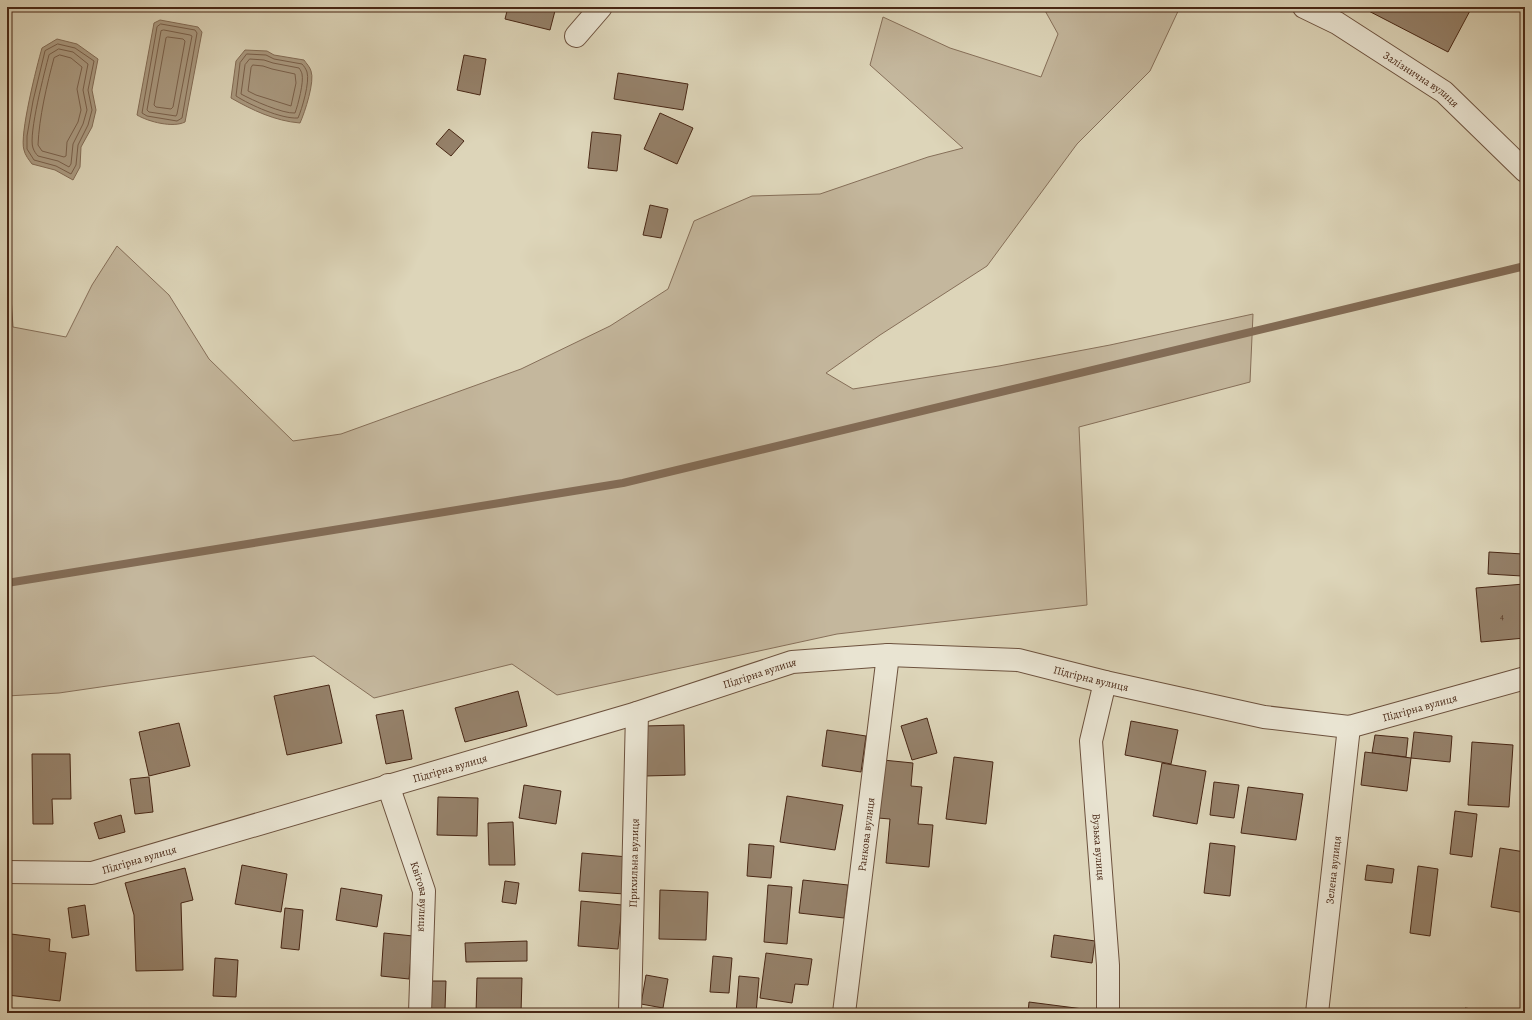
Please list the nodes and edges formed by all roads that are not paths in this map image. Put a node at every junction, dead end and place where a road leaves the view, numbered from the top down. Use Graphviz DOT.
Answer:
graph roads {
  1 [pos="601,7"];
  2 [pos="1304,7"];
  3 [pos="576,36"];
  4 [pos="1525,171"];
  5 [pos="888,655"];
  6 [pos="1525,678"];
  7 [pos="1105,682"];
  8 [pos="637,713"];
  9 [pos="1348,727"];
  10 [pos="388,785"];
  11 [pos="7,872"];
  12 [pos="420,1013"];
  13 [pos="630,1013"];
  14 [pos="844,1013"];
  15 [pos="1108,1013"];
  16 [pos="1317,1013"];
  1 -- 3 [label="street"];
  2 -- 4 [label="street, Залізнична вулиця"];
  5 -- 7 [label="street, Підгірна вулиця"];
  5 -- 8 [label="street, Підгірна вулиця"];
  5 -- 14 [label="street, Ранкова вулиця"];
  6 -- 9 [label="street, Підгірна вулиця"];
  7 -- 9 [label="street, Підгірна вулиця"];
  7 -- 15 [label="street, Вузька вулиця"];
  8 -- 10 [label="street, Підгірна вулиця"];
  8 -- 13 [label="street, Прихильна вулиця"];
  9 -- 16 [label="street, Зелена вулиця"];
  10 -- 11 [label="street, Підгірна вулиця"];
  10 -- 12 [label="street, Квітова вулиця"];
}
